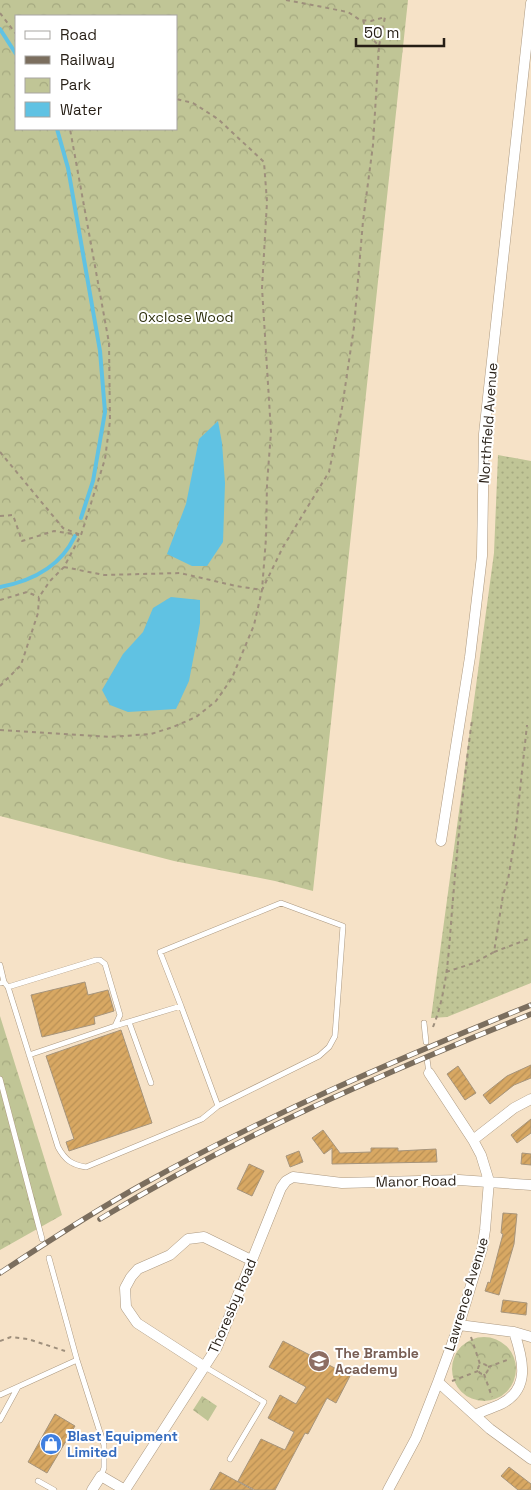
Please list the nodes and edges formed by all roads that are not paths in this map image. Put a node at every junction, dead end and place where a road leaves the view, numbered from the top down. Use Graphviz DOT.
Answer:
graph roads {
  1 [pos="531,4"];
  2 [pos="441,841"];
  3 [pos="0,965"];
  4 [pos="2,982"];
  5 [pos="8,987"];
  6 [pos="181,1006"];
  7 [pos="129,1022"];
  8 [pos="424,1023"];
  9 [pos="115,1026"];
  10 [pos="426,1039"];
  11 [pos="29,1055"];
  12 [pos="427,1059"];
  13 [pos="429,1073"];
  14 [pos="0,1079"];
  15 [pos="151,1084"];
  16 [pos="531,1099"];
  17 [pos="218,1106"];
  18 [pos="473,1140"];
  19 [pos="302,1178"];
  20 [pos="489,1181"];
  21 [pos="531,1184"];
  22 [pos="42,1239"];
  23 [pos="49,1258"];
  24 [pos="251,1260"];
  25 [pos="463,1326"];
  26 [pos="514,1332"];
  27 [pos="531,1337"];
  28 [pos="76,1357"];
  29 [pos="205,1367"];
  30 [pos="439,1384"];
  31 [pos="18,1386"];
  32 [pos="0,1395"];
  33 [pos="475,1416"];
  34 [pos="0,1420"];
  35 [pos="230,1459"];
  36 [pos="531,1459"];
  37 [pos="101,1476"];
  38 [pos="38,1481"];
  39 [pos="54,1490"];
  40 [pos="92,1490"];
  41 [pos="125,1490"];
  42 [pos="388,1490"];
  1 -- 2 [label="street, Northfield Avenue"];
  3 -- 4 [label="lane"];
  4 -- 5 [label="lane"];
  5 -- 9 [label="lane"];
  5 -- 11 [label="lane"];
  6 -- 7 [label="lane"];
  6 -- 17 [label="lane"];
  6 -- 17 [label="lane"];
  7 -- 9 [label="lane"];
  7 -- 15 [label="lane"];
  8 -- 10 [label="lane"];
  9 -- 11 [label="lane"];
  11 -- 17 [label="lane"];
  12 -- 13 [label="lane"];
  13 -- 18 [label="street, Lawrence Avenue"];
  14 -- 22 [label="lane"];
  16 -- 18 [label="street"];
  18 -- 20 [label="street, Lawrence Avenue"];
  19 -- 20 [label="street, Manor Road"];
  19 -- 24 [label="street, Thoresby Road"];
  20 -- 21 [label="street, Manor Road"];
  20 -- 25 [label="street, Lawrence Avenue"];
  23 -- 28 [label="lane"];
  24 -- 29 [label="street, Thoresby Road"];
  24 -- 29 [label="street"];
  25 -- 26 [label="street"];
  25 -- 30 [label="street, Lawrence Avenue"];
  26 -- 27 [label="street"];
  26 -- 33 [label="street"];
  28 -- 31 [label="lane"];
  28 -- 37 [label="lane"];
  29 -- 35 [label="lane"];
  29 -- 41 [label="street, Thoresby Road"];
  30 -- 33 [label="street"];
  30 -- 42 [label="street, Lawrence Avenue"];
  31 -- 32 [label="lane"];
  31 -- 34 [label="lane"];
  33 -- 36 [label="street"];
  37 -- 40 [label="street"];
  37 -- 41 [label="street"];
  38 -- 39 [label="lane"];
}
